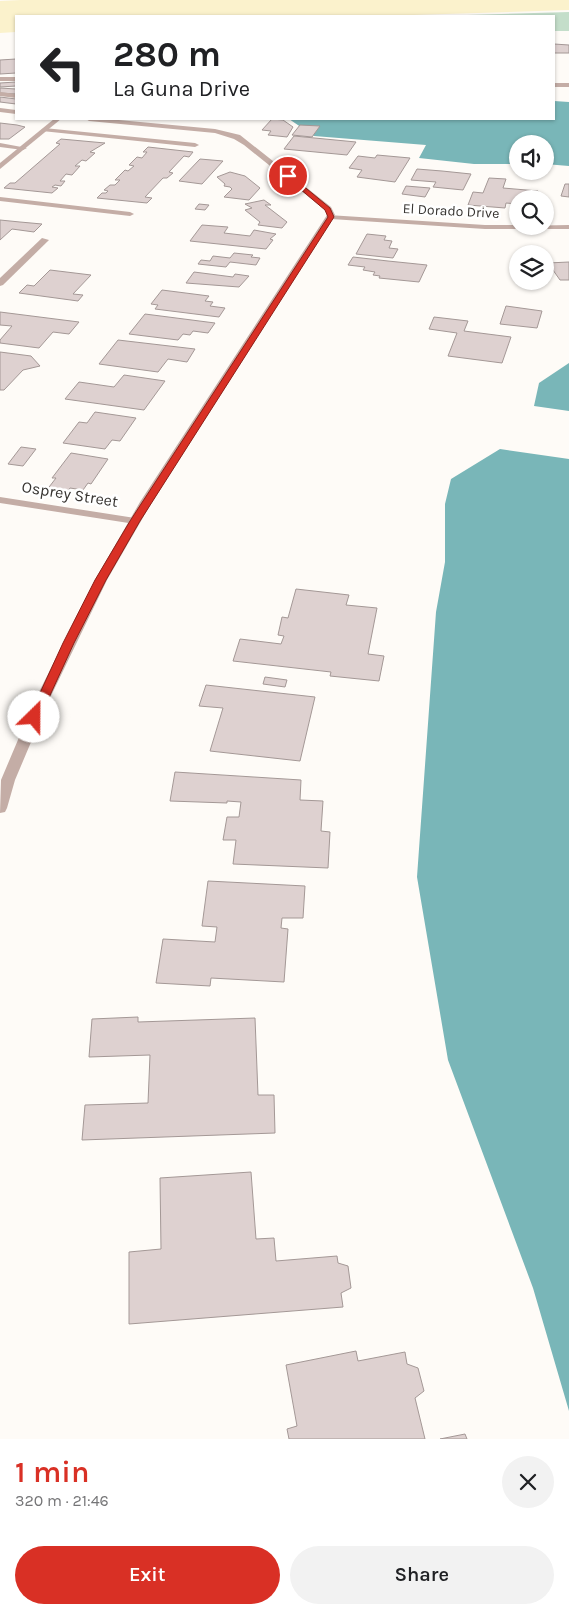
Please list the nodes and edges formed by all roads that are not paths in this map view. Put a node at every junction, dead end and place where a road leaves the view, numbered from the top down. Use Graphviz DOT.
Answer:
graph roads {
  1 [pos="15,79"];
  2 [pos="555,79"];
  3 [pos="569,79"];
  4 [pos="0,80"];
  5 [pos="555,84"];
  6 [pos="569,85"];
  7 [pos="0,94"];
  8 [pos="15,96"];
  9 [pos="0,110"];
  10 [pos="15,112"];
  11 [pos="57,120"];
  12 [pos="100,120"];
  13 [pos="44,130"];
  14 [pos="0,145"];
  15 [pos="195,145"];
  16 [pos="23,148"];
  17 [pos="0,167"];
  18 [pos="0,199"];
  19 [pos="130,214"];
  20 [pos="331,217"];
  21 [pos="569,227"];
  22 [pos="45,240"];
  23 [pos="0,283"];
  24 [pos="0,500"];
  25 [pos="135,521"];
  26 [pos="0,808"];
  1 -- 4 [label="street"];
  2 -- 3 [label="street"];
  5 -- 6 [label="street"];
  7 -- 8 [label="street"];
  9 -- 10 [label="street"];
  11 -- 13 [label="street"];
  12 -- 20 [label="street"];
  13 -- 15 [label="street"];
  13 -- 16 [label="street"];
  14 -- 16 [label="street"];
  16 -- 17 [label="street"];
  18 -- 19 [label="street"];
  20 -- 21 [label="street, El Dorado Drive"];
  20 -- 25 [label="street"];
  22 -- 23 [label="street"];
  24 -- 25 [label="street, Osprey Street"];
  25 -- 26 [label="street"];
}
